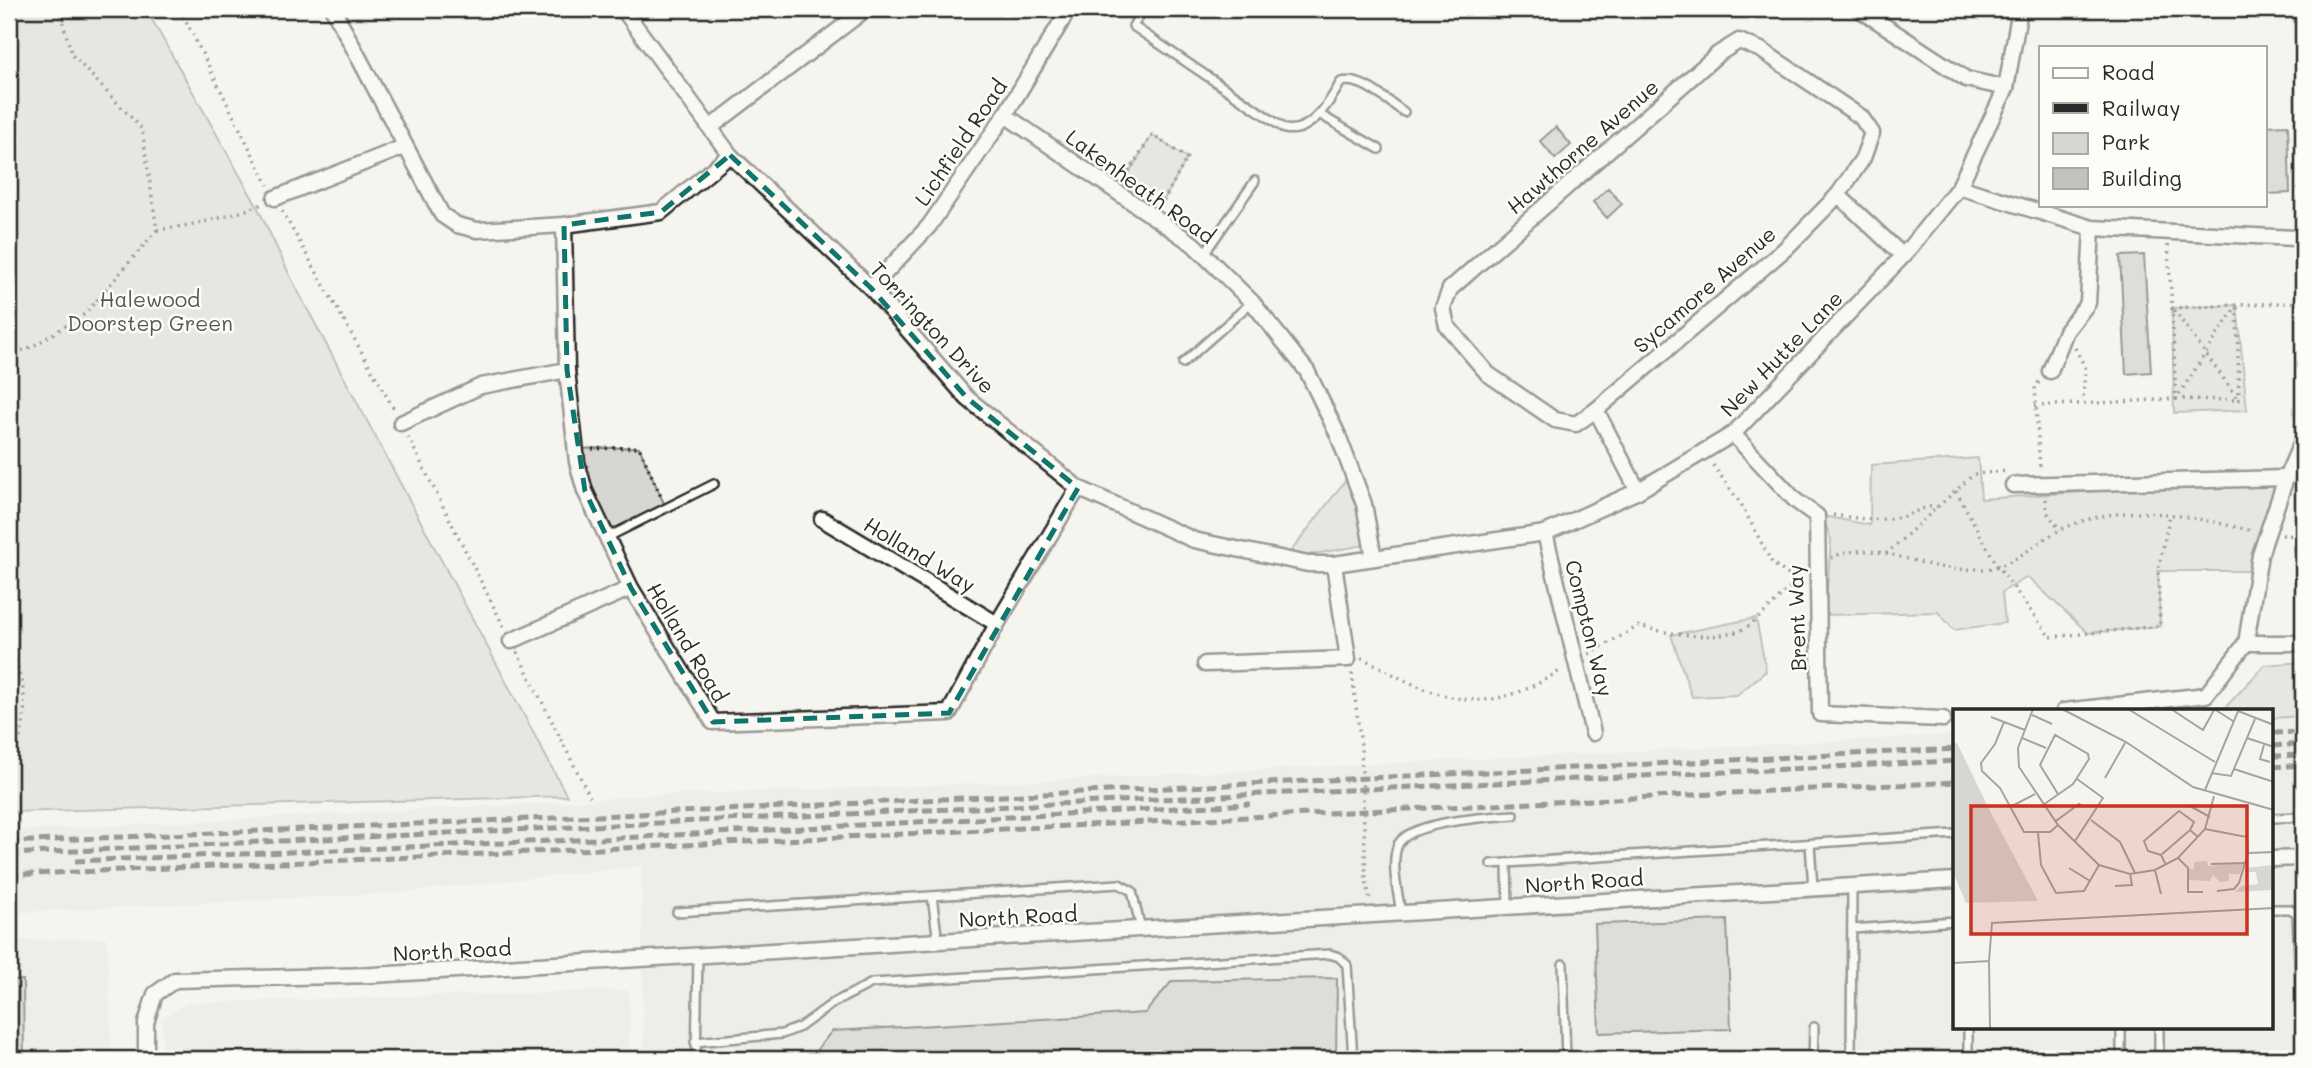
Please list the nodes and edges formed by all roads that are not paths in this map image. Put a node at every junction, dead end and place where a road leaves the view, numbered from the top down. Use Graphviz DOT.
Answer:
graph roads {
  1 [pos="333,9"];
  2 [pos="623,9"];
  3 [pos="866,9"];
  4 [pos="1069,9"];
  5 [pos="1143,9"];
  6 [pos="1859,9"];
  7 [pos="2020,9"];
  8 [pos="2006,88"];
  9 [pos="1404,112"];
  10 [pos="1319,114"];
  11 [pos="1005,115"];
  12 [pos="711,127"];
  13 [pos="404,147"];
  14 [pos="1379,149"];
  15 [pos="730,155"];
  16 [pos="1255,181"];
  17 [pos="1959,187"];
  18 [pos="1838,195"];
  19 [pos="275,198"];
  20 [pos="564,225"];
  21 [pos="2092,228"];
  22 [pos="2303,244"];
  23 [pos="1203,255"];
  24 [pos="1903,256"];
  25 [pos="871,288"];
  26 [pos="1252,302"];
  27 [pos="1183,363"];
  28 [pos="567,370"];
  29 [pos="2050,371"];
  30 [pos="1596,410"];
  31 [pos="401,422"];
  32 [pos="1733,435"];
  33 [pos="2303,439"];
  34 [pos="2286,478"];
  35 [pos="714,484"];
  36 [pos="2013,485"];
  37 [pos="1078,488"];
  38 [pos="1638,491"];
  39 [pos="822,519"];
  40 [pos="1545,533"];
  41 [pos="607,537"];
  42 [pos="1374,558"];
  43 [pos="1334,564"];
  44 [pos="631,588"];
  45 [pos="997,624"];
  46 [pos="511,641"];
  47 [pos="2246,643"];
  48 [pos="2303,643"];
  49 [pos="1205,664"];
  50 [pos="2082,709"];
  51 [pos="1943,719"];
  52 [pos="1593,733"];
  53 [pos="1514,815"];
  54 [pos="2303,817"];
  55 [pos="2274,818"];
  56 [pos="1953,834"];
  57 [pos="1810,844"];
  58 [pos="2303,858"];
  59 [pos="2274,859"];
  60 [pos="1507,863"];
  61 [pos="1491,864"];
  62 [pos="1953,880"];
  63 [pos="1852,886"];
  64 [pos="1813,888"];
  65 [pos="932,896"];
  66 [pos="1508,907"];
  67 [pos="2274,909"];
  68 [pos="677,912"];
  69 [pos="1401,913"];
  70 [pos="1953,921"];
  71 [pos="1141,929"];
  72 [pos="1853,929"];
  73 [pos="938,942"];
  74 [pos="698,956"];
  75 [pos="1563,964"];
  76 [pos="1814,1027"];
  77 [pos="1968,1030"];
  78 [pos="2121,1030"];
  79 [pos="2159,1030"];
  80 [pos="695,1042"];
  81 [pos="146,1059"];
  82 [pos="696,1059"];
  83 [pos="1353,1059"];
  84 [pos="1566,1059"];
  85 [pos="1813,1059"];
  86 [pos="1852,1059"];
  87 [pos="1968,1059"];
  88 [pos="2121,1059"];
  89 [pos="2159,1059"];
  90 [pos="2271,1059"];
  1 -- 13 [label="street"];
  2 -- 12 [label="street, Torrington Drive"];
  3 -- 12 [label="street"];
  4 -- 11 [label="street, Lichfield Road"];
  5 -- 10 [label="lane"];
  6 -- 8 [label="street"];
  7 -- 8 [label="street, New Hutte Lane"];
  8 -- 17 [label="street, New Hutte Lane"];
  9 -- 10 [label="lane"];
  10 -- 14 [label="lane"];
  11 -- 23 [label="street, Lakenheath Road"];
  11 -- 25 [label="street, Lichfield Road"];
  12 -- 15 [label="street, Torrington Drive"];
  13 -- 19 [label="street"];
  13 -- 20 [label="street"];
  15 -- 20 [label="street"];
  15 -- 25 [label="street, Torrington Drive"];
  16 -- 23 [label="lane"];
  17 -- 21 [label="street"];
  17 -- 24 [label="street, New Hutte Lane"];
  18 -- 24 [label="street"];
  18 -- 30 [label="street, Sycamore Avenue"];
  18 -- 30 [label="street, Hawthorne Avenue"];
  20 -- 28 [label="street, Holland Road"];
  21 -- 22 [label="street"];
  21 -- 29 [label="street"];
  23 -- 26 [label="street, Lakenheath Road"];
  24 -- 32 [label="street, New Hutte Lane"];
  25 -- 37 [label="street, Torrington Drive"];
  26 -- 27 [label="lane"];
  26 -- 42 [label="street, Lakenheath Road"];
  28 -- 31 [label="street"];
  28 -- 41 [label="street, Holland Road"];
  30 -- 38 [label="street"];
  32 -- 38 [label="street, New Hutte Lane"];
  32 -- 51 [label="street, Brent Way"];
  33 -- 34 [label="street"];
  34 -- 36 [label="street"];
  34 -- 47 [label="street"];
  35 -- 41 [label="lane"];
  37 -- 43 [label="street, Torrington Drive"];
  37 -- 45 [label="street, Holland Road"];
  38 -- 40 [label="street, New Hutte Lane"];
  39 -- 45 [label="street, Holland Way"];
  40 -- 42 [label="street, New Hutte Lane"];
  40 -- 52 [label="street, Compton Way"];
  41 -- 44 [label="street, Holland Road"];
  42 -- 43 [label="street, New Hutte Lane"];
  43 -- 49 [label="street"];
  44 -- 45 [label="street, Holland Road"];
  44 -- 46 [label="street"];
  47 -- 48 [label="street"];
  47 -- 50 [label="street"];
  53 -- 69 [label="lane"];
  54 -- 55 [label="lane"];
  56 -- 57 [label="lane"];
  57 -- 60 [label="lane"];
  57 -- 64 [label="lane"];
  58 -- 59 [label="street"];
  60 -- 61 [label="lane"];
  60 -- 66 [label="lane"];
  62 -- 63 [label="street, North Road"];
  63 -- 64 [label="street, North Road"];
  63 -- 72 [label="lane"];
  64 -- 66 [label="street, North Road"];
  65 -- 68 [label="lane"];
  65 -- 71 [label="lane"];
  65 -- 73 [label="lane"];
  66 -- 69 [label="street, North Road"];
  67 -- 90 [label="lane"];
  69 -- 71 [label="street, North Road"];
  70 -- 72 [label="lane"];
  71 -- 73 [label="street, North Road"];
  72 -- 86 [label="lane"];
  73 -- 74 [label="street, North Road"];
  74 -- 80 [label="lane"];
  74 -- 81 [label="street, North Road"];
  75 -- 84 [label="lane"];
  76 -- 85 [label="lane"];
  77 -- 87 [label="lane"];
  78 -- 88 [label="lane"];
  79 -- 89 [label="lane"];
  80 -- 82 [label="lane"];
  80 -- 83 [label="lane"];
}
